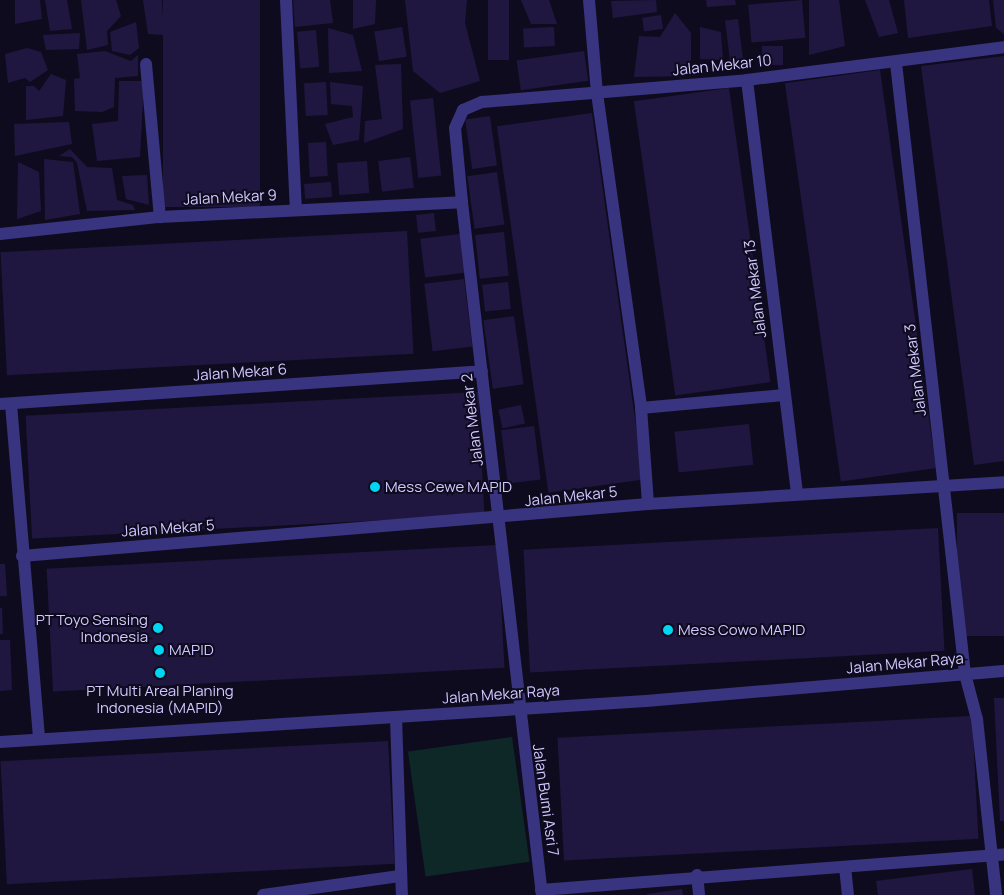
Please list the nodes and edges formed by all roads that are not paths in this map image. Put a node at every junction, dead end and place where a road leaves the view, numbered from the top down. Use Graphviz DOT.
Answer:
graph roads {
  1 [pos="286,0"];
  2 [pos="589,0"];
  3 [pos="1004,48"];
  4 [pos="896,63"];
  5 [pos="146,64"];
  6 [pos="747,80"];
  7 [pos="597,93"];
  8 [pos="455,128"];
  9 [pos="462,202"];
  10 [pos="296,209"];
  11 [pos="160,217"];
  12 [pos="0,230"];
  13 [pos="482,371"];
  14 [pos="784,395"];
  15 [pos="5,404"];
  16 [pos="641,408"];
  17 [pos="1004,482"];
  18 [pos="945,486"];
  19 [pos="797,494"];
  20 [pos="648,504"];
  21 [pos="500,520"];
  22 [pos="22,556"];
  23 [pos="1004,671"];
  24 [pos="965,674"];
  25 [pos="517,710"];
  26 [pos="396,717"];
  27 [pos="39,738"];
  28 [pos="0,742"];
  29 [pos="1004,854"];
  30 [pos="990,855"];
  31 [pos="845,867"];
  32 [pos="697,875"];
  33 [pos="400,876"];
  34 [pos="542,892"];
  35 [pos="263,895"];
  36 [pos="402,895"];
  37 [pos="699,895"];
  38 [pos="848,895"];
  39 [pos="996,895"];
  1 -- 10 [label="street"];
  2 -- 7 [label="street"];
  3 -- 4 [label="street, Jalan Mekar 10"];
  4 -- 6 [label="street, Jalan Mekar 10"];
  4 -- 18 [label="street, Jalan Mekar 3"];
  5 -- 11 [label="street"];
  6 -- 7 [label="street, Jalan Mekar 10"];
  6 -- 14 [label="street, Jalan Mekar 13"];
  7 -- 8 [label="street, Jalan Mekar 10"];
  7 -- 16 [label="street"];
  8 -- 9 [label="street, Jalan Mekar 2"];
  9 -- 10 [label="street, Jalan Mekar 9"];
  9 -- 13 [label="street, Jalan Mekar 2"];
  10 -- 11 [label="street, Jalan Mekar 9"];
  11 -- 12 [label="street, Jalan Mekar 9"];
  13 -- 15 [label="street, Jalan Mekar 6"];
  13 -- 21 [label="street, Jalan Mekar 2"];
  14 -- 16 [label="street"];
  14 -- 19 [label="street, Jalan Mekar 13"];
  15 -- 22 [label="street"];
  16 -- 20 [label="street"];
  17 -- 18 [label="street, Jalan Mekar 5"];
  18 -- 19 [label="street, Jalan Mekar 5"];
  18 -- 24 [label="street, Jalan Mekar 3"];
  19 -- 20 [label="street, Jalan Mekar 5"];
  20 -- 21 [label="street, Jalan Mekar 5"];
  21 -- 22 [label="street, Jalan Mekar 5"];
  21 -- 25 [label="street, Jalan Mekar 2"];
  22 -- 27 [label="street"];
  23 -- 24 [label="street, Jalan Mekar Raya"];
  24 -- 25 [label="street, Jalan Mekar Raya"];
  24 -- 30 [label="street, Jalan Mekar 3"];
  25 -- 26 [label="street, Jalan Mekar Raya"];
  25 -- 34 [label="street, Jalan Bumi Asri 7"];
  26 -- 27 [label="street, Jalan Mekar Raya"];
  26 -- 33 [label="street"];
  27 -- 28 [label="street, Jalan Mekar Raya"];
  29 -- 30 [label="street"];
  30 -- 31 [label="street"];
  30 -- 39 [label="street, Jalan Mekar 3"];
  31 -- 32 [label="street"];
  31 -- 38 [label="street"];
  32 -- 34 [label="street"];
  32 -- 37 [label="street"];
  33 -- 35 [label="street"];
  33 -- 36 [label="street"];
}
